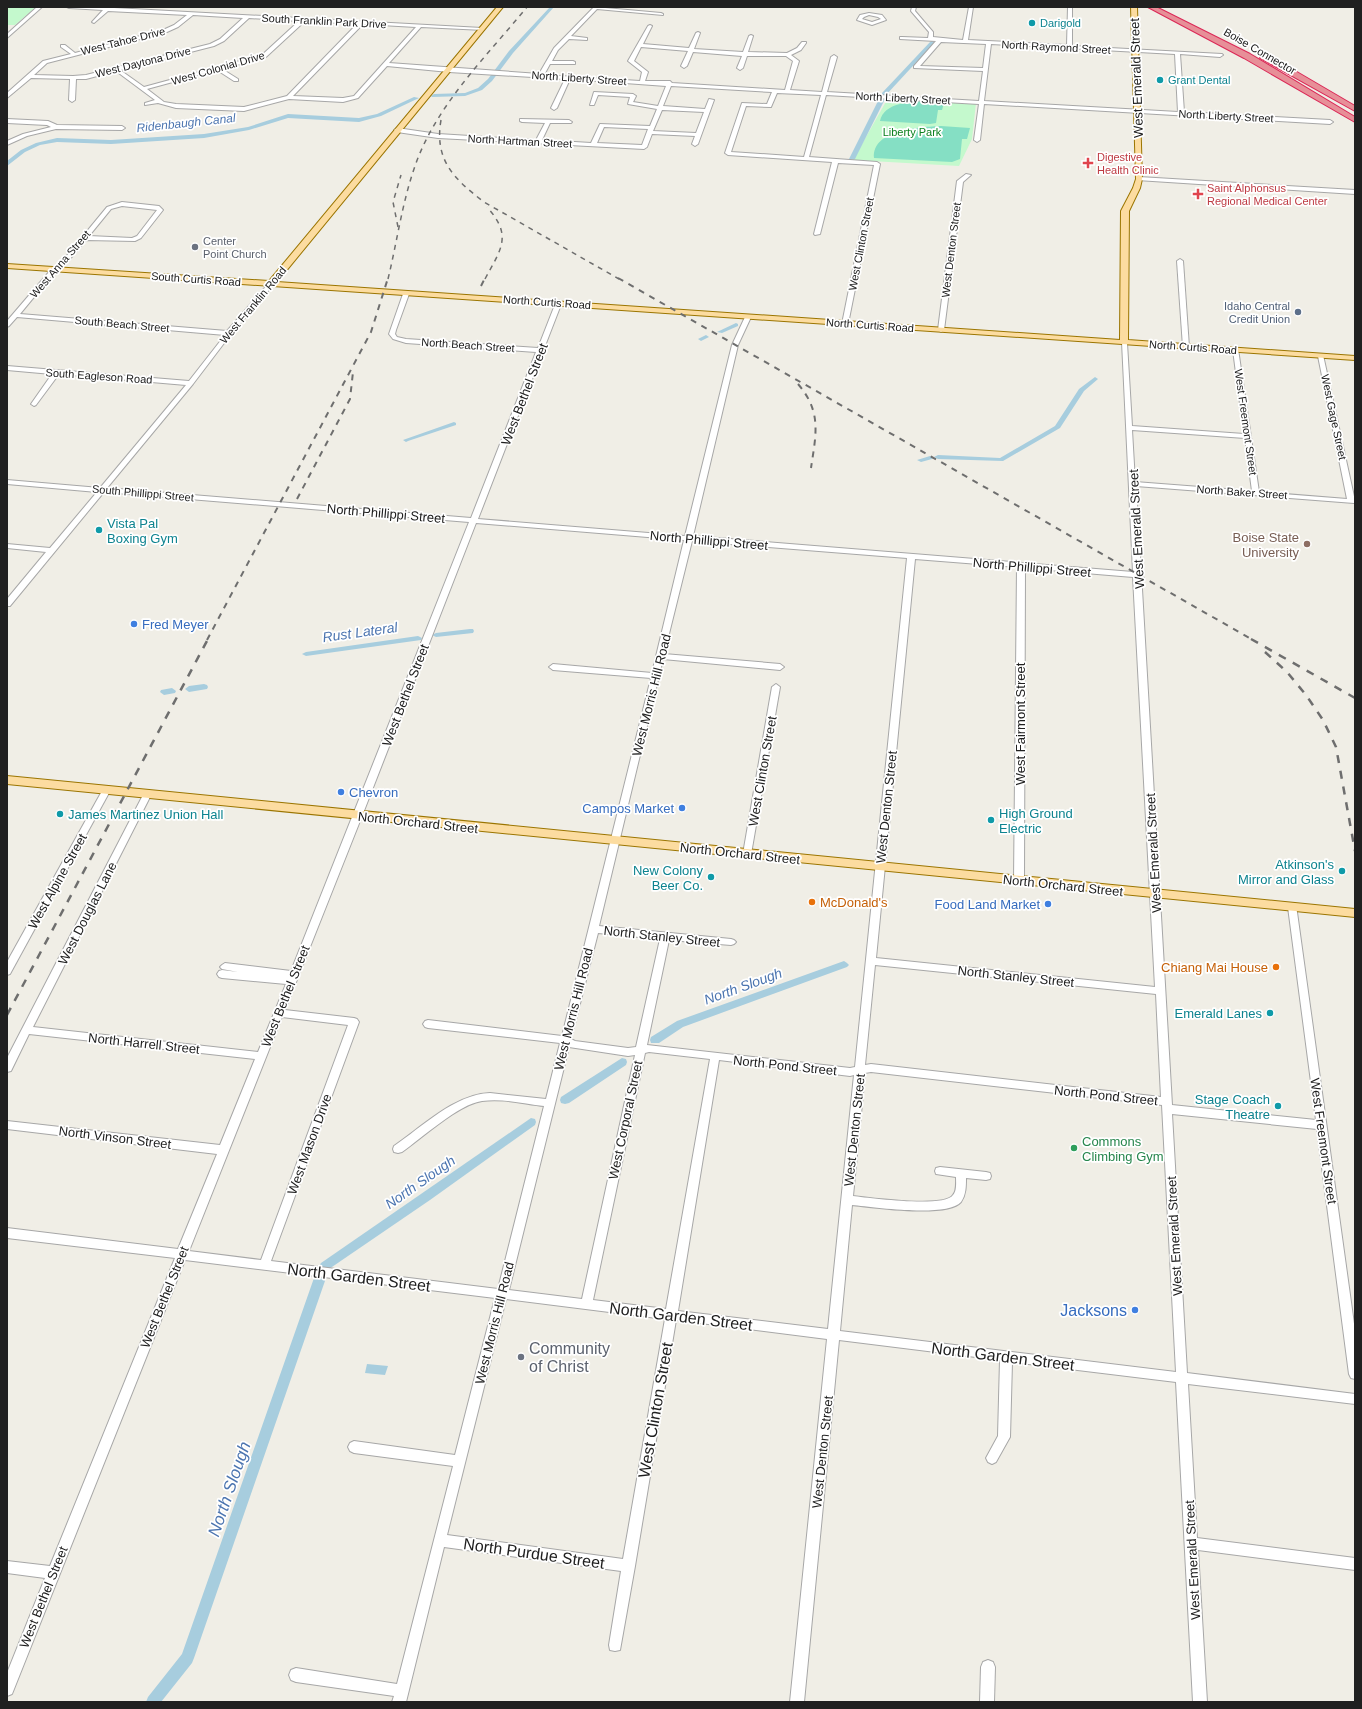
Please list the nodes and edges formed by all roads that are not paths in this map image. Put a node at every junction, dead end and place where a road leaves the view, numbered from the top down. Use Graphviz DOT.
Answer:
graph roads {
  1 [pos="40,7"];
  2 [pos="69,7"];
  3 [pos="500,7"];
  4 [pos="597,7"];
  5 [pos="880,7"];
  6 [pos="914,7"];
  7 [pos="971,7"];
  8 [pos="1070,7"];
  9 [pos="1134,7"];
  10 [pos="1151,7"];
  11 [pos="1166,7"];
  12 [pos="1349,7"];
  13 [pos="1355,7"];
  14 [pos="107,9"];
  15 [pos="191,14"];
  16 [pos="661,14"];
  17 [pos="877,15"];
  18 [pos="247,17"];
  19 [pos="303,20"];
  20 [pos="94,22"];
  21 [pos="1199,22"];
  22 [pos="361,23"];
  23 [pos="11,26"];
  24 [pos="418,26"];
  25 [pos="650,26"];
  26 [pos="18,27"];
  27 [pos="482,29"];
  28 [pos="698,34"];
  29 [pos="751,36"];
  30 [pos="7,37"];
  31 [pos="567,37"];
  32 [pos="902,38"];
  33 [pos="585,39"];
  34 [pos="940,40"];
  35 [pos="1234,40"];
  36 [pos="965,42"];
  37 [pos="989,43"];
  38 [pos="804,44"];
  39 [pos="639,45"];
  40 [pos="63,46"];
  41 [pos="1069,47"];
  42 [pos="691,50"];
  43 [pos="1135,51"];
  44 [pos="1177,53"];
  45 [pos="74,54"];
  46 [pos="744,55"];
  47 [pos="788,55"];
  48 [pos="1220,55"];
  49 [pos="834,57"];
  50 [pos="548,62"];
  51 [pos="572,63"];
  52 [pos="385,64"];
  53 [pos="684,66"];
  54 [pos="740,68"];
  55 [pos="116,69"];
  56 [pos="219,69"];
  57 [pos="449,70"];
  58 [pos="985,70"];
  59 [pos="541,75"];
  60 [pos="28,76"];
  61 [pos="569,77"];
  62 [pos="73,78"];
  63 [pos="236,80"];
  64 [pos="642,82"];
  65 [pos="670,83"];
  66 [pos="143,89"];
  67 [pos="775,91"];
  68 [pos="787,91"];
  69 [pos="823,93"];
  70 [pos="7,96"];
  71 [pos="289,97"];
  72 [pos="72,100"];
  73 [pos="711,100"];
  74 [pos="159,101"];
  75 [pos="982,102"];
  76 [pos="147,104"];
  77 [pos="592,104"];
  78 [pos="554,108"];
  79 [pos="660,108"];
  80 [pos="1355,109"];
  81 [pos="707,111"];
  82 [pos="1137,111"];
  83 [pos="1181,114"];
  84 [pos="522,120"];
  85 [pos="1355,120"];
  86 [pos="7,121"];
  87 [pos="548,121"];
  88 [pos="569,122"];
  89 [pos="1330,122"];
  90 [pos="56,127"];
  91 [pos="122,128"];
  92 [pos="397,130"];
  93 [pos="651,130"];
  94 [pos="698,135"];
  95 [pos="977,140"];
  96 [pos="538,142"];
  97 [pos="7,143"];
  98 [pos="695,144"];
  99 [pos="593,145"];
  100 [pos="806,159"];
  101 [pos="835,162"];
  102 [pos="968,175"];
  103 [pos="1139,179"];
  104 [pos="1355,192"];
  105 [pos="817,234"];
  106 [pos="84,238"];
  107 [pos="1180,261"];
  108 [pos="7,266"];
  109 [pos="58,269"];
  110 [pos="271,284"];
  111 [pos="385,292"];
  112 [pos="406,294"];
  113 [pos="559,302"];
  114 [pos="15,315"];
  115 [pos="748,317"];
  116 [pos="7,324"];
  117 [pos="845,324"];
  118 [pos="941,330"];
  119 [pos="230,333"];
  120 [pos="1124,343"];
  121 [pos="1186,347"];
  122 [pos="541,350"];
  123 [pos="1236,350"];
  124 [pos="1321,356"];
  125 [pos="1355,358"];
  126 [pos="7,368"];
  127 [pos="57,372"];
  128 [pos="191,383"];
  129 [pos="34,404"];
  130 [pos="1130,428"];
  131 [pos="1248,436"];
  132 [pos="7,482"];
  133 [pos="1133,484"];
  134 [pos="100,490"];
  135 [pos="1256,493"];
  136 [pos="1351,501"];
  137 [pos="280,504"];
  138 [pos="474,521"];
  139 [pos="690,538"];
  140 [pos="7,546"];
  141 [pos="51,550"];
  142 [pos="911,557"];
  143 [pos="1021,566"];
  144 [pos="1138,575"];
  145 [pos="7,604"];
  146 [pos="661,656"];
  147 [pos="780,666"];
  148 [pos="553,667"];
  149 [pos="656,676"];
  150 [pos="776,687"];
  151 [pos="7,780"];
  152 [pos="106,791"];
  153 [pos="147,795"];
  154 [pos="358,816"];
  155 [pos="615,841"];
  156 [pos="747,854"];
  157 [pos="880,867"];
  158 [pos="1019,881"];
  159 [pos="1155,894"];
  160 [pos="1293,907"];
  161 [pos="1355,914"];
  162 [pos="594,929"];
  163 [pos="665,936"];
  164 [pos="731,942"];
  165 [pos="871,961"];
  166 [pos="7,971"];
  167 [pos="224,971"];
  168 [pos="292,978"];
  169 [pos="1161,991"];
  170 [pos="278,1013"];
  171 [pos="428,1024"];
  172 [pos="27,1030"];
  173 [pos="565,1040"];
  174 [pos="640,1050"];
  175 [pos="260,1056"];
  176 [pos="715,1057"];
  177 [pos="7,1068"];
  178 [pos="860,1070"];
  179 [pos="549,1103"];
  180 [pos="1167,1105"];
  181 [pos="7,1125"];
  182 [pos="1322,1125"];
  183 [pos="398,1149"];
  184 [pos="223,1150"];
  185 [pos="940,1171"];
  186 [pos="961,1173"];
  187 [pos="986,1176"];
  188 [pos="847,1200"];
  189 [pos="7,1233"];
  190 [pos="181,1255"];
  191 [pos="264,1265"];
  192 [pos="501,1294"];
  193 [pos="586,1305"];
  194 [pos="671,1315"];
  195 [pos="834,1335"];
  196 [pos="1006,1356"];
  197 [pos="1355,1374"];
  198 [pos="1182,1378"];
  199 [pos="1355,1399"];
  200 [pos="354,1447"];
  201 [pos="992,1458"];
  202 [pos="460,1461"];
  203 [pos="440,1540"];
  204 [pos="1191,1543"];
  205 [pos="1355,1564"];
  206 [pos="7,1566"];
  207 [pos="629,1566"];
  208 [pos="53,1573"];
  209 [pos="615,1645"];
  210 [pos="988,1667"];
  211 [pos="296,1675"];
  212 [pos="7,1689"];
  213 [pos="401,1696"];
  214 [pos="797,1702"];
  215 [pos="987,1702"];
  216 [pos="1200,1702"];
  1 -- 26 [label="street"];
  2 -- 14 [label="street, South Franklin Park Drive"];
  3 -- 27 [label="main road, West Franklin Road"];
  4 -- 16 [label="street"];
  4 -- 31 [label="street"];
  5 -- 17 [label="street"];
  6 -- 34 [label="street"];
  7 -- 36 [label="street"];
  8 -- 41 [label="street"];
  9 -- 43 [label="main road, West Emerald Street"];
  10 -- 85 [label="highway, Boise Connector"];
  11 -- 21 [label="highway"];
  12 -- 13 [label="street"];
  14 -- 15 [label="street, South Franklin Park Drive"];
  14 -- 20 [label="street"];
  15 -- 18 [label="street, South Franklin Park Drive"];
  15 -- 45 [label="street, West Tahoe Drive"];
  18 -- 19 [label="street, South Franklin Park Drive"];
  18 -- 55 [label="street, West Daytona Drive"];
  19 -- 22 [label="street, South Franklin Park Drive"];
  19 -- 56 [label="street, West Colonial Drive"];
  22 -- 24 [label="street, South Franklin Park Drive"];
  22 -- 71 [label="street"];
  23 -- 26 [label="street"];
  24 -- 27 [label="street, South Franklin Park Drive"];
  24 -- 52 [label="street"];
  25 -- 39 [label="street"];
  26 -- 30 [label="street"];
  27 -- 57 [label="main road, West Franklin Road"];
  28 -- 42 [label="street"];
  29 -- 46 [label="street"];
  31 -- 33 [label="street"];
  31 -- 50 [label="street"];
  32 -- 34 [label="street, North Raymond Street"];
  34 -- 36 [label="street, North Raymond Street"];
  34 -- 58 [label="street"];
  35 -- 80 [label="highway, Boise Connector"];
  36 -- 37 [label="street, North Raymond Street"];
  37 -- 41 [label="street, North Raymond Street"];
  37 -- 58 [label="street"];
  38 -- 47 [label="street"];
  39 -- 42 [label="street"];
  39 -- 64 [label="street"];
  40 -- 45 [label="street, West Tahoe Drive"];
  41 -- 43 [label="street, North Raymond Street"];
  42 -- 46 [label="street"];
  42 -- 53 [label="street"];
  43 -- 44 [label="street, North Raymond Street"];
  43 -- 82 [label="main road, West Emerald Street"];
  44 -- 48 [label="street, North Raymond Street"];
  44 -- 83 [label="street"];
  45 -- 60 [label="street, West Tahoe Drive"];
  46 -- 47 [label="street"];
  46 -- 54 [label="street"];
  47 -- 68 [label="street"];
  49 -- 69 [label="street"];
  50 -- 51 [label="street"];
  50 -- 59 [label="street"];
  52 -- 57 [label="street, North Liberty Street"];
  52 -- 71 [label="street"];
  55 -- 62 [label="street, West Daytona Drive"];
  55 -- 66 [label="street"];
  56 -- 63 [label="street"];
  56 -- 66 [label="street, West Colonial Drive"];
  57 -- 59 [label="street, North Liberty Street"];
  57 -- 92 [label="main road, West Franklin Road"];
  58 -- 75 [label="street"];
  59 -- 61 [label="street, North Liberty Street"];
  60 -- 62 [label="street, West Daytona Drive"];
  60 -- 70 [label="street, West Tahoe Drive"];
  61 -- 64 [label="street, North Liberty Street"];
  61 -- 78 [label="street"];
  62 -- 72 [label="street"];
  64 -- 65 [label="street, North Liberty Street"];
  65 -- 67 [label="street, North Liberty Street"];
  65 -- 79 [label="street"];
  66 -- 74 [label="street"];
  67 -- 68 [label="street, North Liberty Street"];
  67 -- 100 [label="street"];
  68 -- 69 [label="street, North Liberty Street"];
  69 -- 75 [label="street, North Liberty Street"];
  69 -- 100 [label="street"];
  71 -- 74 [label="street"];
  73 -- 81 [label="street"];
  74 -- 76 [label="street"];
  75 -- 82 [label="street, North Liberty Street"];
  75 -- 95 [label="street"];
  77 -- 79 [label="street"];
  79 -- 81 [label="street"];
  79 -- 93 [label="street"];
  81 -- 94 [label="street"];
  82 -- 83 [label="street, North Liberty Street"];
  82 -- 103 [label="main road, West Emerald Street"];
  83 -- 89 [label="street, North Liberty Street"];
  84 -- 87 [label="street"];
  86 -- 90 [label="street"];
  87 -- 88 [label="street"];
  87 -- 96 [label="street"];
  90 -- 91 [label="street"];
  90 -- 97 [label="street"];
  92 -- 96 [label="street, North Hartman Street"];
  92 -- 110 [label="main road, West Franklin Road"];
  93 -- 94 [label="street"];
  93 -- 99 [label="street, North Hartman Street"];
  93 -- 99 [label="street"];
  94 -- 98 [label="street"];
  96 -- 99 [label="street, North Hartman Street"];
  100 -- 101 [label="street"];
  101 -- 105 [label="street"];
  101 -- 117 [label="street, West Clinton Street"];
  102 -- 118 [label="street, West Denton Street"];
  103 -- 104 [label="street"];
  103 -- 120 [label="main road, West Emerald Street"];
  106 -- 106 [label="street, West Anna Street"];
  106 -- 109 [label="street, West Anna Street"];
  107 -- 121 [label="street"];
  108 -- 109 [label="main road, South Curtis Road"];
  109 -- 110 [label="main road, South Curtis Road"];
  109 -- 114 [label="street, West Anna Street"];
  110 -- 111 [label="main road, South Curtis Road"];
  110 -- 119 [label="street, West Franklin Road"];
  111 -- 112 [label="main road, North Curtis Road"];
  112 -- 113 [label="main road, North Curtis Road"];
  112 -- 122 [label="street, North Beach Street"];
  113 -- 115 [label="main road, North Curtis Road"];
  113 -- 122 [label="street, West Bethel Street"];
  114 -- 116 [label="street, West Anna Street"];
  114 -- 119 [label="street, South Beach Street"];
  115 -- 117 [label="main road, North Curtis Road"];
  115 -- 139 [label="street, West Morris Hill Road"];
  117 -- 118 [label="main road, North Curtis Road"];
  118 -- 120 [label="main road, North Curtis Road"];
  119 -- 128 [label="street, West Franklin Road"];
  120 -- 121 [label="main road, North Curtis Road"];
  120 -- 130 [label="street, West Emerald Street"];
  121 -- 123 [label="main road, North Curtis Road"];
  122 -- 138 [label="street, West Bethel Street"];
  123 -- 124 [label="main road, North Curtis Road"];
  123 -- 131 [label="street, West Freemont Street"];
  124 -- 125 [label="main road, North Curtis Road"];
  124 -- 136 [label="street, West Gage Street"];
  126 -- 127 [label="street, South Eagleson Road"];
  127 -- 128 [label="street, South Eagleson Road"];
  127 -- 129 [label="street"];
  128 -- 134 [label="street, West Franklin Road"];
  130 -- 131 [label="street"];
  130 -- 133 [label="street, West Emerald Street"];
  131 -- 135 [label="street, West Freemont Street"];
  132 -- 134 [label="street, South Phillippi Street"];
  133 -- 135 [label="street, North Baker Street"];
  133 -- 144 [label="street, West Emerald Street"];
  134 -- 137 [label="street, South Phillippi Street"];
  134 -- 141 [label="street, West Franklin Road"];
  135 -- 136 [label="street, North Baker Street"];
  137 -- 138 [label="street, North Phillippi Street"];
  138 -- 139 [label="street, North Phillippi Street"];
  138 -- 154 [label="street, West Bethel Street"];
  139 -- 142 [label="street, North Phillippi Street"];
  139 -- 146 [label="street, West Morris Hill Road"];
  140 -- 141 [label="street"];
  141 -- 145 [label="street, West Franklin Road"];
  142 -- 143 [label="street, North Phillippi Street"];
  142 -- 157 [label="street, West Denton Street"];
  143 -- 144 [label="street, North Phillippi Street"];
  143 -- 158 [label="street, West Fairmont Street"];
  144 -- 159 [label="street, West Emerald Street"];
  146 -- 147 [label="street"];
  146 -- 149 [label="street, West Morris Hill Road"];
  148 -- 149 [label="street"];
  149 -- 155 [label="street, West Morris Hill Road"];
  150 -- 156 [label="street, West Clinton Street"];
  151 -- 152 [label="main road, North Orchard Street"];
  152 -- 153 [label="main road, North Orchard Street"];
  152 -- 166 [label="street, West Alpine Street"];
  153 -- 154 [label="main road, North Orchard Street"];
  153 -- 172 [label="street, West Douglas Lane"];
  154 -- 155 [label="main road, North Orchard Street"];
  154 -- 168 [label="street, West Bethel Street"];
  155 -- 156 [label="main road, North Orchard Street"];
  155 -- 162 [label="street, West Morris Hill Road"];
  156 -- 157 [label="main road, North Orchard Street"];
  157 -- 158 [label="main road, North Orchard Street"];
  157 -- 165 [label="street, West Denton Street"];
  158 -- 159 [label="main road, North Orchard Street"];
  159 -- 160 [label="main road, North Orchard Street"];
  159 -- 169 [label="street, West Emerald Street"];
  160 -- 161 [label="main road, North Orchard Street"];
  160 -- 182 [label="street, West Freemont Street"];
  162 -- 163 [label="street, North Stanley Street"];
  162 -- 173 [label="street, West Morris Hill Road"];
  163 -- 164 [label="street, North Stanley Street"];
  163 -- 174 [label="street, West Corporal Street"];
  165 -- 169 [label="street, North Stanley Street"];
  165 -- 178 [label="street, West Denton Street"];
  167 -- 168 [label="street"];
  168 -- 170 [label="street, West Bethel Street"];
  169 -- 180 [label="street, West Emerald Street"];
  170 -- 175 [label="street, West Bethel Street"];
  170 -- 191 [label="street, West Mason Drive"];
  171 -- 173 [label="street, North Pond Street"];
  172 -- 175 [label="street, North Harrell Street"];
  172 -- 177 [label="street, West Douglas Lane"];
  173 -- 174 [label="street, North Pond Street"];
  173 -- 179 [label="street, West Morris Hill Road"];
  174 -- 176 [label="street, North Pond Street"];
  174 -- 193 [label="street, West Corporal Street"];
  175 -- 184 [label="street, West Bethel Street"];
  176 -- 178 [label="street, North Pond Street"];
  176 -- 194 [label="street, West Clinton Street"];
  178 -- 180 [label="street, North Pond Street"];
  178 -- 188 [label="street, West Denton Street"];
  179 -- 183 [label="street"];
  179 -- 192 [label="street, West Morris Hill Road"];
  180 -- 182 [label="street, North Pond Street"];
  180 -- 198 [label="street, West Emerald Street"];
  181 -- 184 [label="street, North Vinson Street"];
  182 -- 197 [label="street, West Freemont Street"];
  184 -- 190 [label="street, West Bethel Street"];
  185 -- 186 [label="street"];
  186 -- 187 [label="street"];
  186 -- 188 [label="street"];
  188 -- 195 [label="street, West Denton Street"];
  189 -- 190 [label="street, North Garden Street"];
  190 -- 191 [label="street, North Garden Street"];
  190 -- 208 [label="street, West Bethel Street"];
  191 -- 192 [label="street, North Garden Street"];
  192 -- 193 [label="street, North Garden Street"];
  192 -- 202 [label="street, West Morris Hill Road"];
  193 -- 194 [label="street, North Garden Street"];
  194 -- 195 [label="street, North Garden Street"];
  194 -- 207 [label="street, West Clinton Street"];
  195 -- 196 [label="street, North Garden Street"];
  195 -- 214 [label="street, West Denton Street"];
  196 -- 198 [label="street, North Garden Street"];
  196 -- 201 [label="street"];
  198 -- 199 [label="street, North Garden Street"];
  198 -- 204 [label="street, West Emerald Street"];
  200 -- 202 [label="street"];
  202 -- 203 [label="street, West Morris Hill Road"];
  203 -- 207 [label="street, North Purdue Street"];
  203 -- 213 [label="street, West Morris Hill Road"];
  204 -- 205 [label="street"];
  204 -- 216 [label="street, West Emerald Street"];
  206 -- 208 [label="street"];
  207 -- 209 [label="street, West Clinton Street"];
  208 -- 212 [label="street, West Bethel Street"];
  210 -- 215 [label="street"];
  211 -- 213 [label="street"];
}
